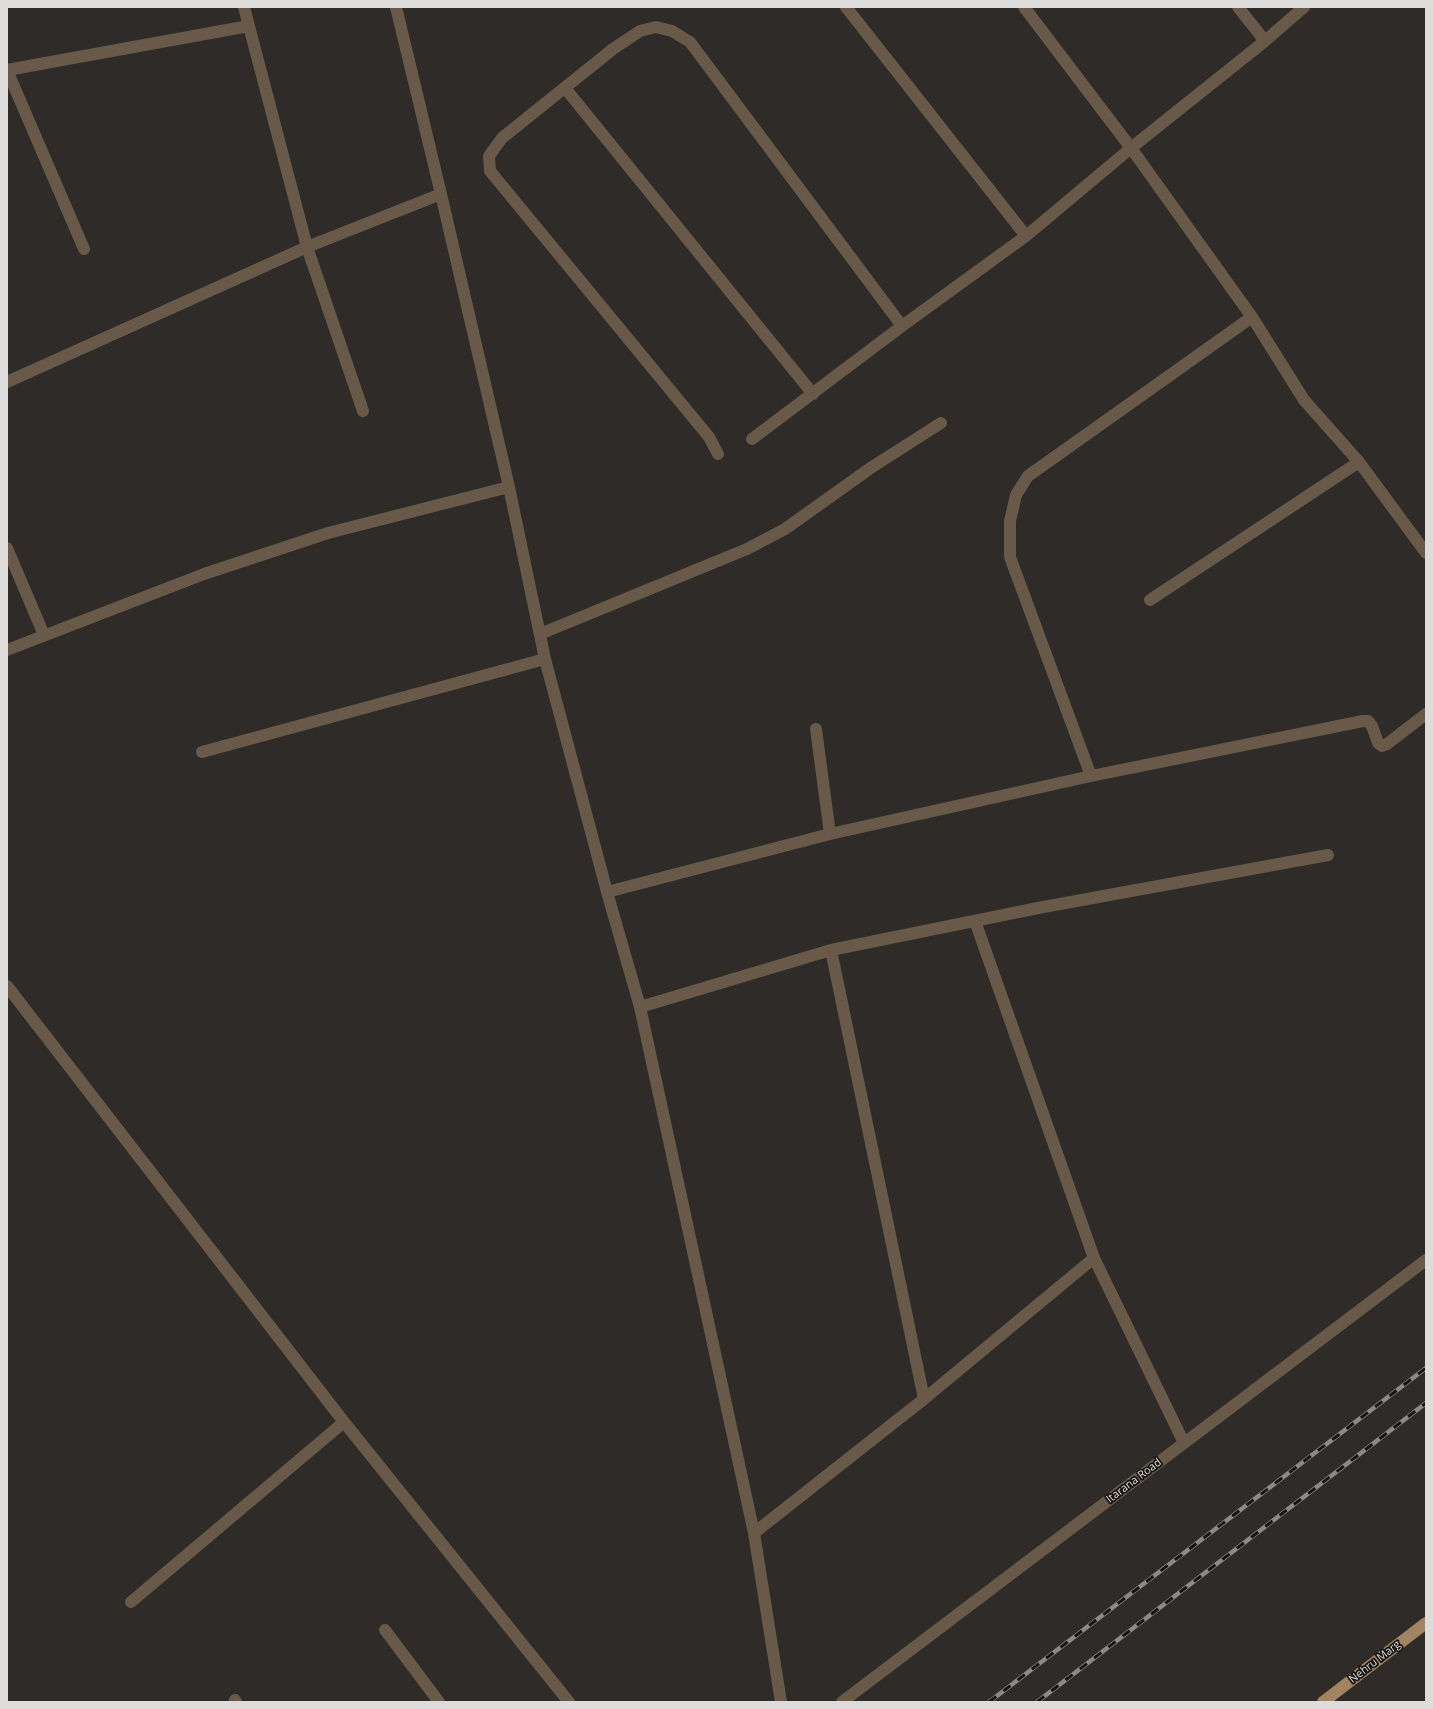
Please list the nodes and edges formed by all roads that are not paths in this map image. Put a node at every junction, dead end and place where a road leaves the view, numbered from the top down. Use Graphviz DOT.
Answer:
graph roads {
  1 [pos="244,7"];
  2 [pos="396,7"];
  3 [pos="846,7"];
  4 [pos="1024,7"];
  5 [pos="1238,7"];
  6 [pos="1304,7"];
  7 [pos="249,26"];
  8 [pos="1265,41"];
  9 [pos="7,70"];
  10 [pos="565,88"];
  11 [pos="1130,148"];
  12 [pos="442,194"];
  13 [pos="1026,236"];
  14 [pos="307,247"];
  15 [pos="84,249"];
  16 [pos="1252,317"];
  17 [pos="902,326"];
  18 [pos="7,382"];
  19 [pos="813,394"];
  20 [pos="363,411"];
  21 [pos="941,423"];
  22 [pos="752,440"];
  23 [pos="718,454"];
  24 [pos="1359,462"];
  25 [pos="509,487"];
  26 [pos="7,548"];
  27 [pos="1426,553"];
  28 [pos="1150,600"];
  29 [pos="540,634"];
  30 [pos="44,635"];
  31 [pos="7,650"];
  32 [pos="545,659"];
  33 [pos="1426,714"];
  34 [pos="816,729"];
  35 [pos="202,752"];
  36 [pos="1091,776"];
  37 [pos="830,834"];
  38 [pos="1328,854"];
  39 [pos="607,892"];
  40 [pos="975,921"];
  41 [pos="831,950"];
  42 [pos="7,986"];
  43 [pos="640,1007"];
  44 [pos="1094,1258"];
  45 [pos="1426,1260"];
  46 [pos="924,1398"];
  47 [pos="344,1422"];
  48 [pos="1184,1443"];
  49 [pos="754,1533"];
  50 [pos="130,1602"];
  51 [pos="1426,1623"];
  52 [pos="385,1630"];
  53 [pos="439,1702"];
  54 [pos="569,1702"];
  55 [pos="781,1702"];
  56 [pos="842,1702"];
  57 [pos="1324,1702"];
  1 -- 7 [label="street"];
  2 -- 12 [label="street"];
  3 -- 13 [label="street"];
  4 -- 11 [label="street"];
  5 -- 8 [label="street"];
  6 -- 8 [label="street"];
  7 -- 9 [label="street"];
  7 -- 14 [label="street"];
  8 -- 11 [label="street"];
  9 -- 15 [label="street"];
  10 -- 17 [label="street"];
  10 -- 19 [label="street"];
  10 -- 23 [label="street"];
  11 -- 13 [label="street"];
  11 -- 16 [label="street"];
  12 -- 14 [label="street"];
  12 -- 25 [label="street"];
  13 -- 17 [label="street"];
  14 -- 18 [label="street"];
  14 -- 20 [label="street"];
  16 -- 24 [label="street"];
  16 -- 36 [label="street"];
  17 -- 19 [label="street"];
  19 -- 22 [label="street"];
  21 -- 29 [label="street"];
  24 -- 27 [label="street"];
  24 -- 28 [label="street"];
  25 -- 29 [label="street"];
  25 -- 30 [label="street"];
  26 -- 30 [label="street"];
  29 -- 32 [label="street"];
  30 -- 31 [label="street"];
  32 -- 35 [label="street"];
  32 -- 39 [label="street"];
  33 -- 36 [label="street"];
  34 -- 37 [label="street"];
  36 -- 37 [label="street"];
  37 -- 39 [label="street"];
  38 -- 40 [label="street"];
  39 -- 43 [label="street"];
  40 -- 41 [label="street"];
  40 -- 44 [label="street"];
  41 -- 43 [label="street"];
  41 -- 46 [label="street"];
  42 -- 47 [label="street"];
  43 -- 49 [label="street"];
  44 -- 46 [label="street"];
  44 -- 48 [label="street"];
  45 -- 48 [label="street, Itarana Road"];
  46 -- 49 [label="street"];
  47 -- 50 [label="street"];
  47 -- 54 [label="street"];
  48 -- 56 [label="street, Itarana Road"];
  49 -- 55 [label="street"];
  51 -- 57 [label="main road, Nehru Marg"];
  52 -- 53 [label="street"];
}
